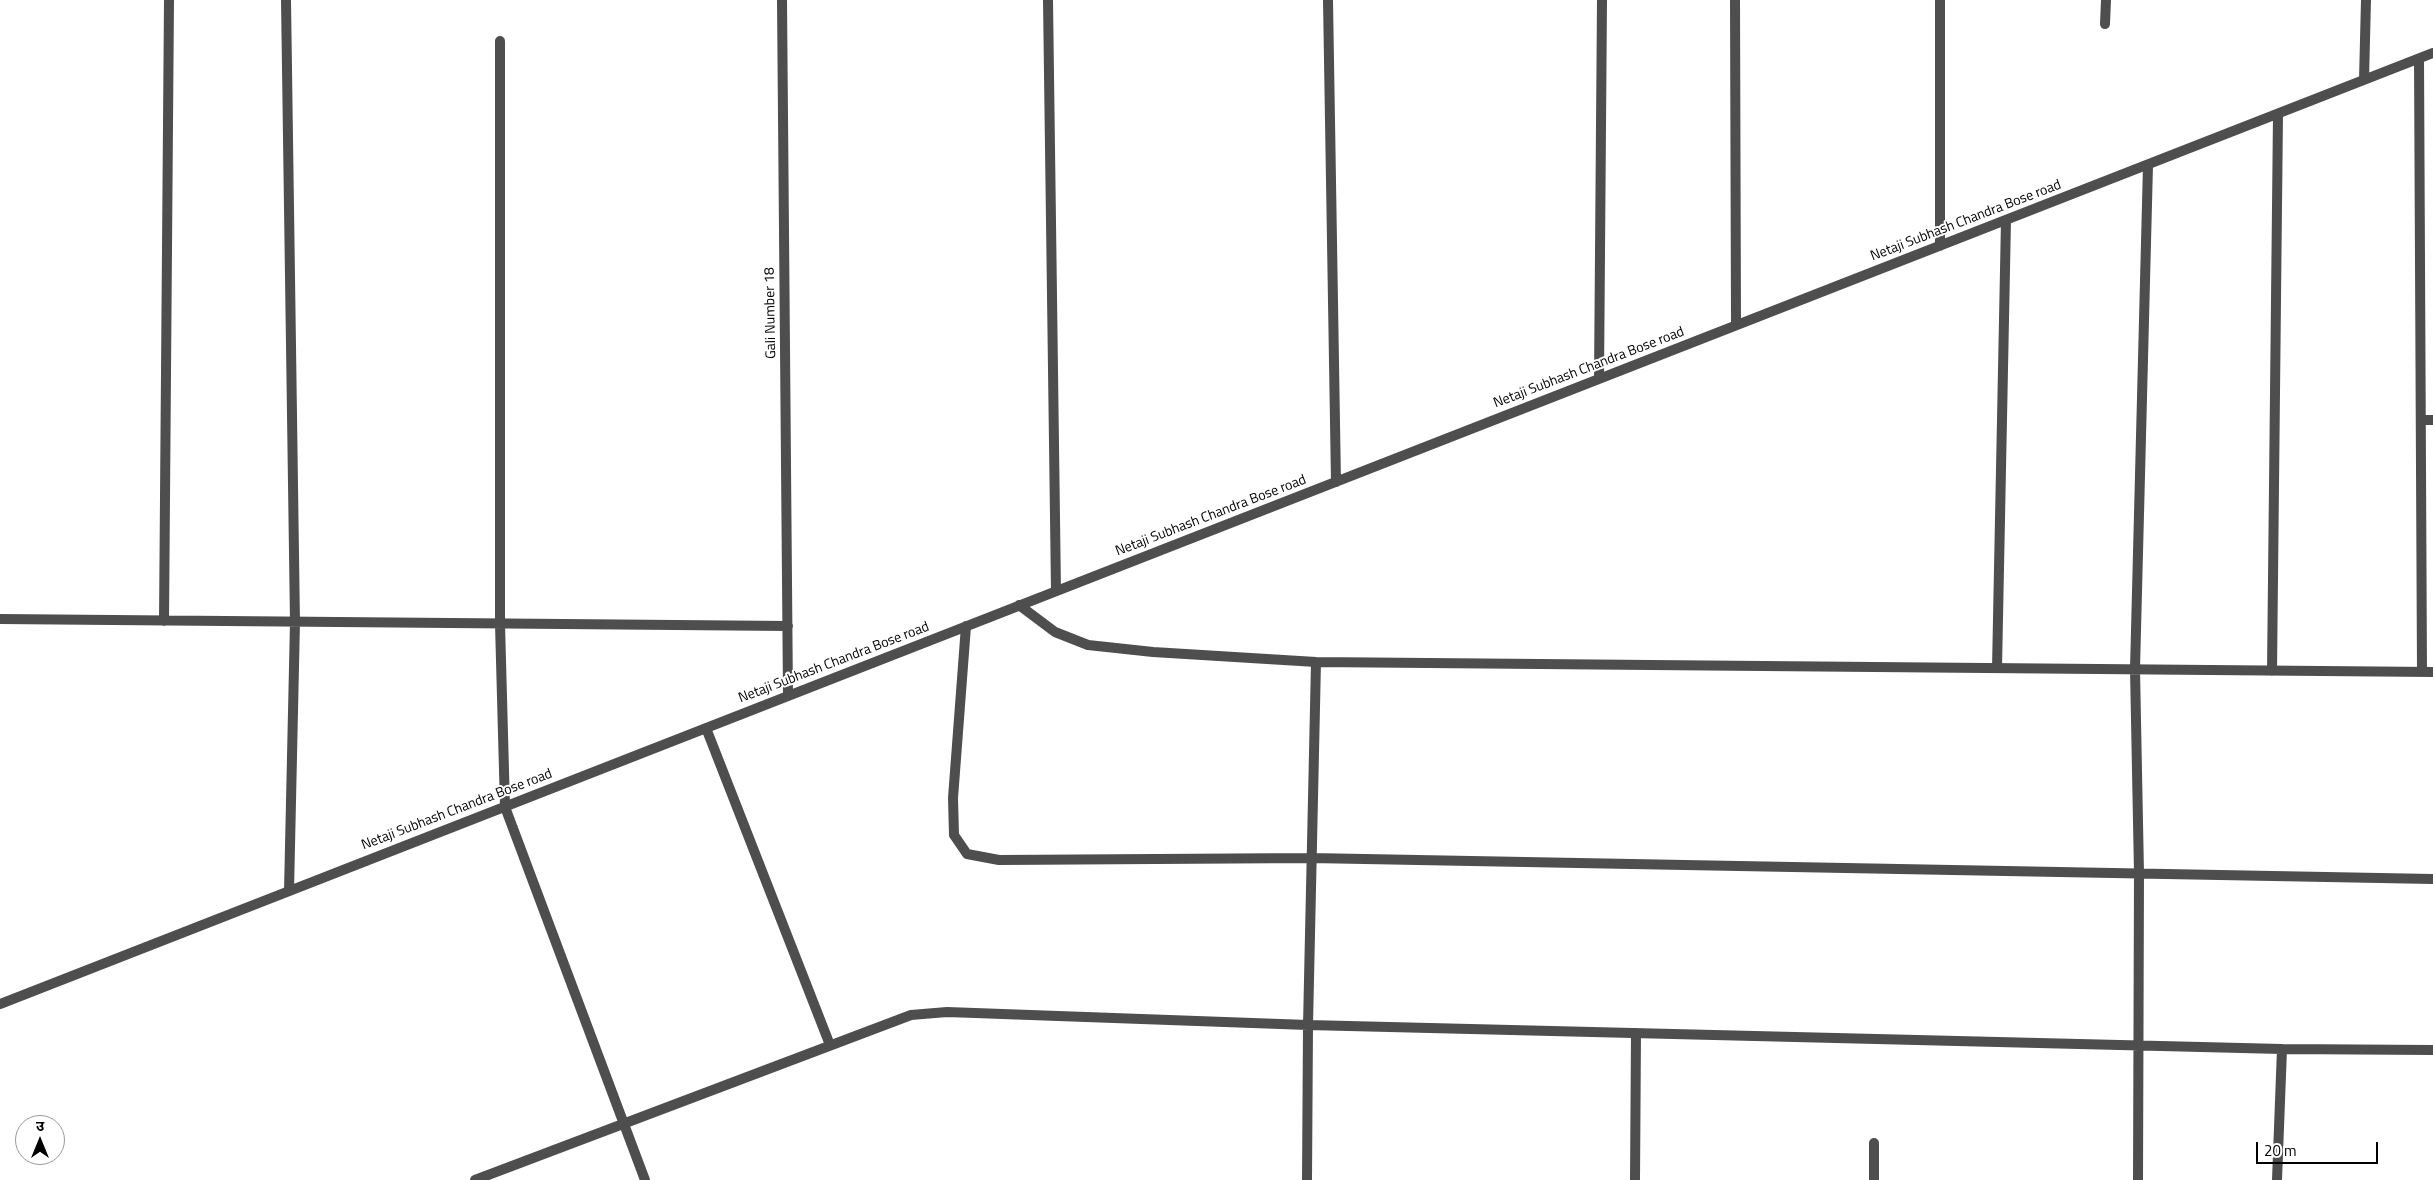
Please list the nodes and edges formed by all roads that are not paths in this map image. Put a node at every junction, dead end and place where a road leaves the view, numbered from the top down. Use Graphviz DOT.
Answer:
graph roads {
  1 [pos="169,0"];
  2 [pos="286,0"];
  3 [pos="782,0"];
  4 [pos="1048,0"];
  5 [pos="1328,0"];
  6 [pos="1602,0"];
  7 [pos="1735,0"];
  8 [pos="1940,0"];
  9 [pos="2106,0"];
  10 [pos="2366,0"];
  11 [pos="2105,24"];
  12 [pos="500,41"];
  13 [pos="2433,53"];
  14 [pos="2419,58"];
  15 [pos="2364,80"];
  16 [pos="2278,114"];
  17 [pos="2148,165"];
  18 [pos="2006,220"];
  19 [pos="1940,246"];
  20 [pos="1736,325"];
  21 [pos="1599,379"];
  22 [pos="2422,420"];
  23 [pos="2433,420"];
  24 [pos="1336,482"];
  25 [pos="1056,591"];
  26 [pos="1019,605"];
  27 [pos="0,619"];
  28 [pos="164,621"];
  29 [pos="295,622"];
  30 [pos="500,624"];
  31 [pos="788,626"];
  32 [pos="966,626"];
  33 [pos="1316,662"];
  34 [pos="1997,668"];
  35 [pos="2135,669"];
  36 [pos="2272,671"];
  37 [pos="2422,672"];
  38 [pos="2433,672"];
  39 [pos="788,696"];
  40 [pos="706,728"];
  41 [pos="504,807"];
  42 [pos="1311,858"];
  43 [pos="2139,873"];
  44 [pos="2433,879"];
  45 [pos="289,891"];
  46 [pos="0,1004"];
  47 [pos="1308,1025"];
  48 [pos="1636,1033"];
  49 [pos="830,1045"];
  50 [pos="2139,1045"];
  51 [pos="2282,1049"];
  52 [pos="2433,1050"];
  53 [pos="624,1123"];
  54 [pos="1874,1142"];
  55 [pos="475,1180"];
  56 [pos="645,1180"];
  57 [pos="1307,1180"];
  58 [pos="1635,1180"];
  59 [pos="1874,1180"];
  60 [pos="2138,1180"];
  61 [pos="2277,1180"];
  1 -- 28 [label="street"];
  2 -- 29 [label="street"];
  3 -- 31 [label="street, Gali Number 18"];
  4 -- 25 [label="street"];
  5 -- 24 [label="street"];
  6 -- 21 [label="street"];
  7 -- 20 [label="street"];
  8 -- 19 [label="street"];
  9 -- 11 [label="street"];
  10 -- 15 [label="street"];
  12 -- 30 [label="street"];
  13 -- 14 [label="street, Netaji Subhash Chandra Bose road"];
  14 -- 15 [label="street, Netaji Subhash Chandra Bose road"];
  14 -- 22 [label="street"];
  15 -- 16 [label="street, Netaji Subhash Chandra Bose road"];
  16 -- 17 [label="street, Netaji Subhash Chandra Bose road"];
  16 -- 36 [label="street"];
  17 -- 18 [label="street, Netaji Subhash Chandra Bose road"];
  17 -- 35 [label="street"];
  18 -- 19 [label="street, Netaji Subhash Chandra Bose road"];
  18 -- 34 [label="street"];
  19 -- 20 [label="street, Netaji Subhash Chandra Bose road"];
  20 -- 21 [label="street, Netaji Subhash Chandra Bose road"];
  21 -- 24 [label="street, Netaji Subhash Chandra Bose road"];
  22 -- 23 [label="street"];
  22 -- 37 [label="street"];
  24 -- 25 [label="street, Netaji Subhash Chandra Bose road"];
  25 -- 26 [label="street, Netaji Subhash Chandra Bose road"];
  26 -- 32 [label="street, Netaji Subhash Chandra Bose road"];
  26 -- 33 [label="street"];
  27 -- 28 [label="street"];
  28 -- 29 [label="street"];
  29 -- 30 [label="street"];
  29 -- 45 [label="street"];
  30 -- 31 [label="street"];
  30 -- 41 [label="street"];
  31 -- 39 [label="street, Gali Number 18"];
  32 -- 39 [label="street, Netaji Subhash Chandra Bose road"];
  32 -- 42 [label="street"];
  33 -- 34 [label="street"];
  33 -- 42 [label="street"];
  34 -- 35 [label="street"];
  35 -- 36 [label="street"];
  35 -- 43 [label="street"];
  36 -- 37 [label="street"];
  37 -- 38 [label="street"];
  39 -- 40 [label="street, Netaji Subhash Chandra Bose road"];
  40 -- 41 [label="street, Netaji Subhash Chandra Bose road"];
  40 -- 49 [label="street"];
  41 -- 45 [label="street, Netaji Subhash Chandra Bose road"];
  41 -- 53 [label="street"];
  42 -- 43 [label="street"];
  42 -- 47 [label="street"];
  43 -- 44 [label="street"];
  43 -- 50 [label="street"];
  45 -- 46 [label="street, Netaji Subhash Chandra Bose road"];
  47 -- 48 [label="street"];
  47 -- 49 [label="street"];
  47 -- 57 [label="street"];
  48 -- 50 [label="street"];
  48 -- 58 [label="street"];
  49 -- 53 [label="street"];
  50 -- 51 [label="street"];
  50 -- 60 [label="street"];
  51 -- 52 [label="street"];
  51 -- 61 [label="street"];
  53 -- 55 [label="street"];
  53 -- 56 [label="street"];
  54 -- 59 [label="street"];
}
